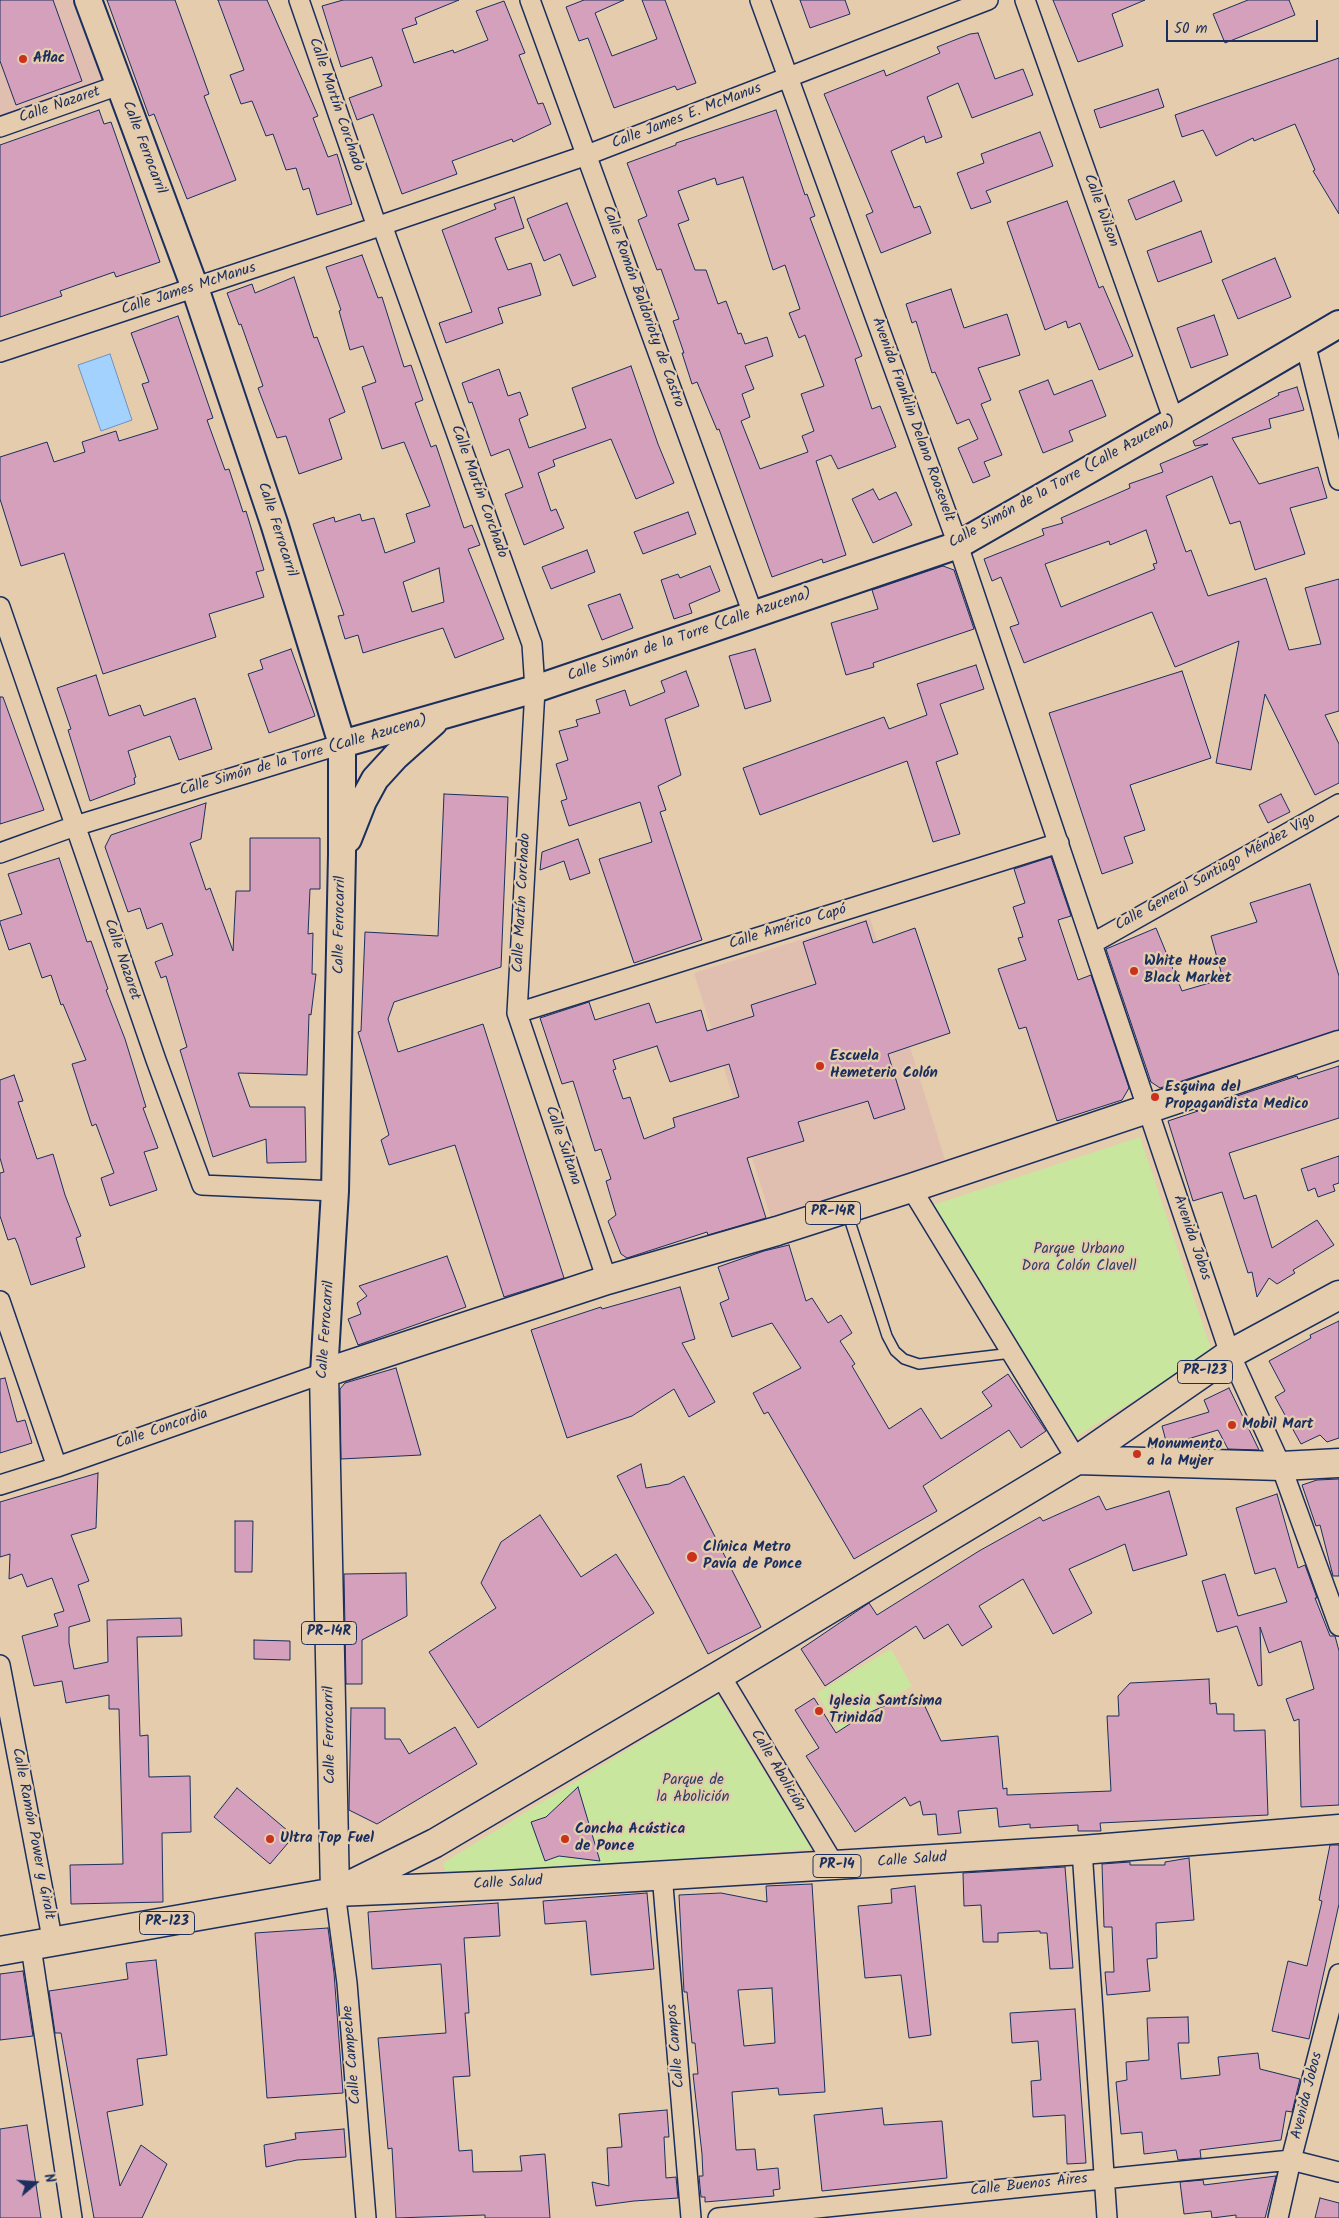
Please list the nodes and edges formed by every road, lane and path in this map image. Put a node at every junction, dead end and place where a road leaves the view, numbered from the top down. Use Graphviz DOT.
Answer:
graph roads {
  1 [pos="88,0"];
  2 [pos="298,0"];
  3 [pos="530,0"];
  4 [pos="760,0"];
  5 [pos="988,0"];
  6 [pos="1025,0"];
  7 [pos="788,79"];
  8 [pos="119,85"];
  9 [pos="0,127"];
  10 [pos="587,155"];
  11 [pos="380,226"];
  12 [pos="195,288"];
  13 [pos="1339,324"];
  14 [pos="1305,343"];
  15 [pos="0,352"];
  16 [pos="1174,421"];
  17 [pos="1339,480"];
  18 [pos="958,545"];
  19 [pos="0,607"];
  20 [pos="753,614"];
  21 [pos="535,689"];
  22 [pos="439,718"];
  23 [pos="342,744"];
  24 [pos="1339,804"];
  25 [pos="75,826"];
  26 [pos="1058,843"];
  27 [pos="0,853"];
  28 [pos="342,854"];
  29 [pos="1093,943"];
  30 [pos="517,1013"];
  31 [pos="1339,1045"];
  32 [pos="1148,1110"];
  33 [pos="911,1188"];
  34 [pos="335,1191"];
  35 [pos="846,1209"];
  36 [pos="607,1280"];
  37 [pos="1339,1296"];
  38 [pos="0,1300"];
  39 [pos="1012,1353"];
  40 [pos="1230,1354"];
  41 [pos="324,1373"];
  42 [pos="1077,1460"];
  43 [pos="1339,1463"];
  44 [pos="1281,1466"];
  45 [pos="57,1467"];
  46 [pos="0,1485"];
  47 [pos="1339,1626"];
  48 [pos="0,1666"];
  49 [pos="720,1675"];
  50 [pos="1339,1829"];
  51 [pos="1082,1850"];
  52 [pos="835,1866"];
  53 [pos="662,1874"];
  54 [pos="334,1892"];
  55 [pos="42,1945"];
  56 [pos="0,1951"];
  57 [pos="1339,1974"];
  58 [pos="1291,2160"];
  59 [pos="1339,2172"];
  60 [pos="1105,2178"];
  61 [pos="72,2218"];
  62 [pos="366,2218"];
  63 [pos="691,2218"];
  64 [pos="718,2218"];
  65 [pos="1107,2218"];
  66 [pos="1278,2218"];
  1 -- 8 [label="street, Calle Ferrocarril"];
  2 -- 11 [label="street, Calle Martín Corchado"];
  3 -- 10 [label="street, Calle Román Baldorioty de Castro"];
  4 -- 7 [label="street, Avenida Franklin Delano Roosevelt"];
  5 -- 7 [label="street, Calle James E. McManus"];
  6 -- 16 [label="street, Calle Wilson"];
  7 -- 10 [label="street, Calle James E. McManus"];
  7 -- 18 [label="street, Avenida Franklin Delano Roosevelt"];
  8 -- 9 [label="street, Calle Nazaret"];
  8 -- 12 [label="street, Calle Ferrocarril"];
  10 -- 11 [label="street, Calle James E. McManus"];
  10 -- 20 [label="street, Calle Román Baldorioty de Castro"];
  11 -- 12 [label="street, Calle James McManus"];
  11 -- 21 [label="street, Calle Martín Corchado"];
  12 -- 15 [label="street, Calle James McManus"];
  12 -- 23 [label="street, Calle Ferrocarril"];
  13 -- 14 [label="street, Calle Simón de la Torre (Calle Azucena)"];
  14 -- 16 [label="street, Calle Simón de la Torre (Calle Azucena)"];
  14 -- 17 [label="street"];
  16 -- 18 [label="street, Calle Simón de la Torre (Calle Azucena)"];
  18 -- 20 [label="street, Calle Simón de la Torre (Calle Azucena)"];
  18 -- 26 [label="street, Avenida Franklin Delano Roosevelt"];
  19 -- 25 [label="street, Calle Nazaret"];
  20 -- 21 [label="street, Calle Simón de la Torre (Calle Azucena)"];
  21 -- 22 [label="street, Calle Simón de la Torre (Calle Azucena)"];
  21 -- 30 [label="street, Calle Martín Corchado"];
  22 -- 23 [label="street, Calle Simón de la Torre (Calle Azucena)"];
  22 -- 28 [label="street"];
  23 -- 25 [label="street, Calle Simón de la Torre (Calle Azucena)"];
  23 -- 28 [label="street, Calle Ferrocarril"];
  24 -- 29 [label="street, Calle General Santiago Méndez Vigo"];
  25 -- 27 [label="street, Calle Simón de la Torre (Calle Azucena)"];
  25 -- 34 [label="street, Calle Nazaret"];
  26 -- 29 [label="street, Avenida Jobos"];
  26 -- 30 [label="street, Calle Américo Capó"];
  28 -- 34 [label="street, Calle Ferrocarril"];
  29 -- 32 [label="street, Avenida Jobos"];
  30 -- 36 [label="street, Calle Sultana"];
  31 -- 32 [label="main road, PR-14R"];
  32 -- 33 [label="main road, PR-14R"];
  32 -- 40 [label="street, Avenida Jobos"];
  33 -- 35 [label="main road, PR-14R"];
  33 -- 39 [label="street"];
  34 -- 41 [label="street, Calle Ferrocarril"];
  35 -- 36 [label="main road, PR-14R"];
  35 -- 39 [label="lane"];
  36 -- 41 [label="main road, PR-14R"];
  37 -- 40 [label="main road, PR-123"];
  38 -- 45 [label="street"];
  39 -- 42 [label="street"];
  40 -- 42 [label="main road, PR-123"];
  40 -- 44 [label="street, Avenida Jobos"];
  41 -- 45 [label="street, Calle Concordia"];
  41 -- 54 [label="main road, Calle Ferrocarril / PR-14R"];
  42 -- 44 [label="main road"];
  42 -- 49 [label="main road"];
  43 -- 44 [label="main road"];
  44 -- 47 [label="street, Avenida Jobos"];
  45 -- 46 [label="street, Calle Concordia"];
  48 -- 55 [label="street, Calle Ramón Power y Giralt"];
  49 -- 52 [label="street, Calle Abolición"];
  49 -- 54 [label="main road"];
  50 -- 51 [label="main road, Calle Salud / PR-14"];
  51 -- 52 [label="main road, Calle Salud / PR-14"];
  51 -- 60 [label="street"];
  52 -- 53 [label="main road, Calle Salud / PR-14"];
  53 -- 54 [label="main road, Calle Salud / PR-14"];
  53 -- 63 [label="street, Calle Campos"];
  54 -- 55 [label="main road, PR-123"];
  54 -- 62 [label="street, Calle Campeche"];
  55 -- 56 [label="main road, PR-123"];
  55 -- 61 [label="street, Calle Ramón Power y Giralt"];
  57 -- 58 [label="street, Avenida Jobos"];
  58 -- 59 [label="street, Calle Buenos Aires"];
  58 -- 60 [label="street, Calle Buenos Aires"];
  58 -- 66 [label="street, Avenida Jobos"];
  60 -- 64 [label="street, Calle Buenos Aires"];
  60 -- 65 [label="street"];
}
